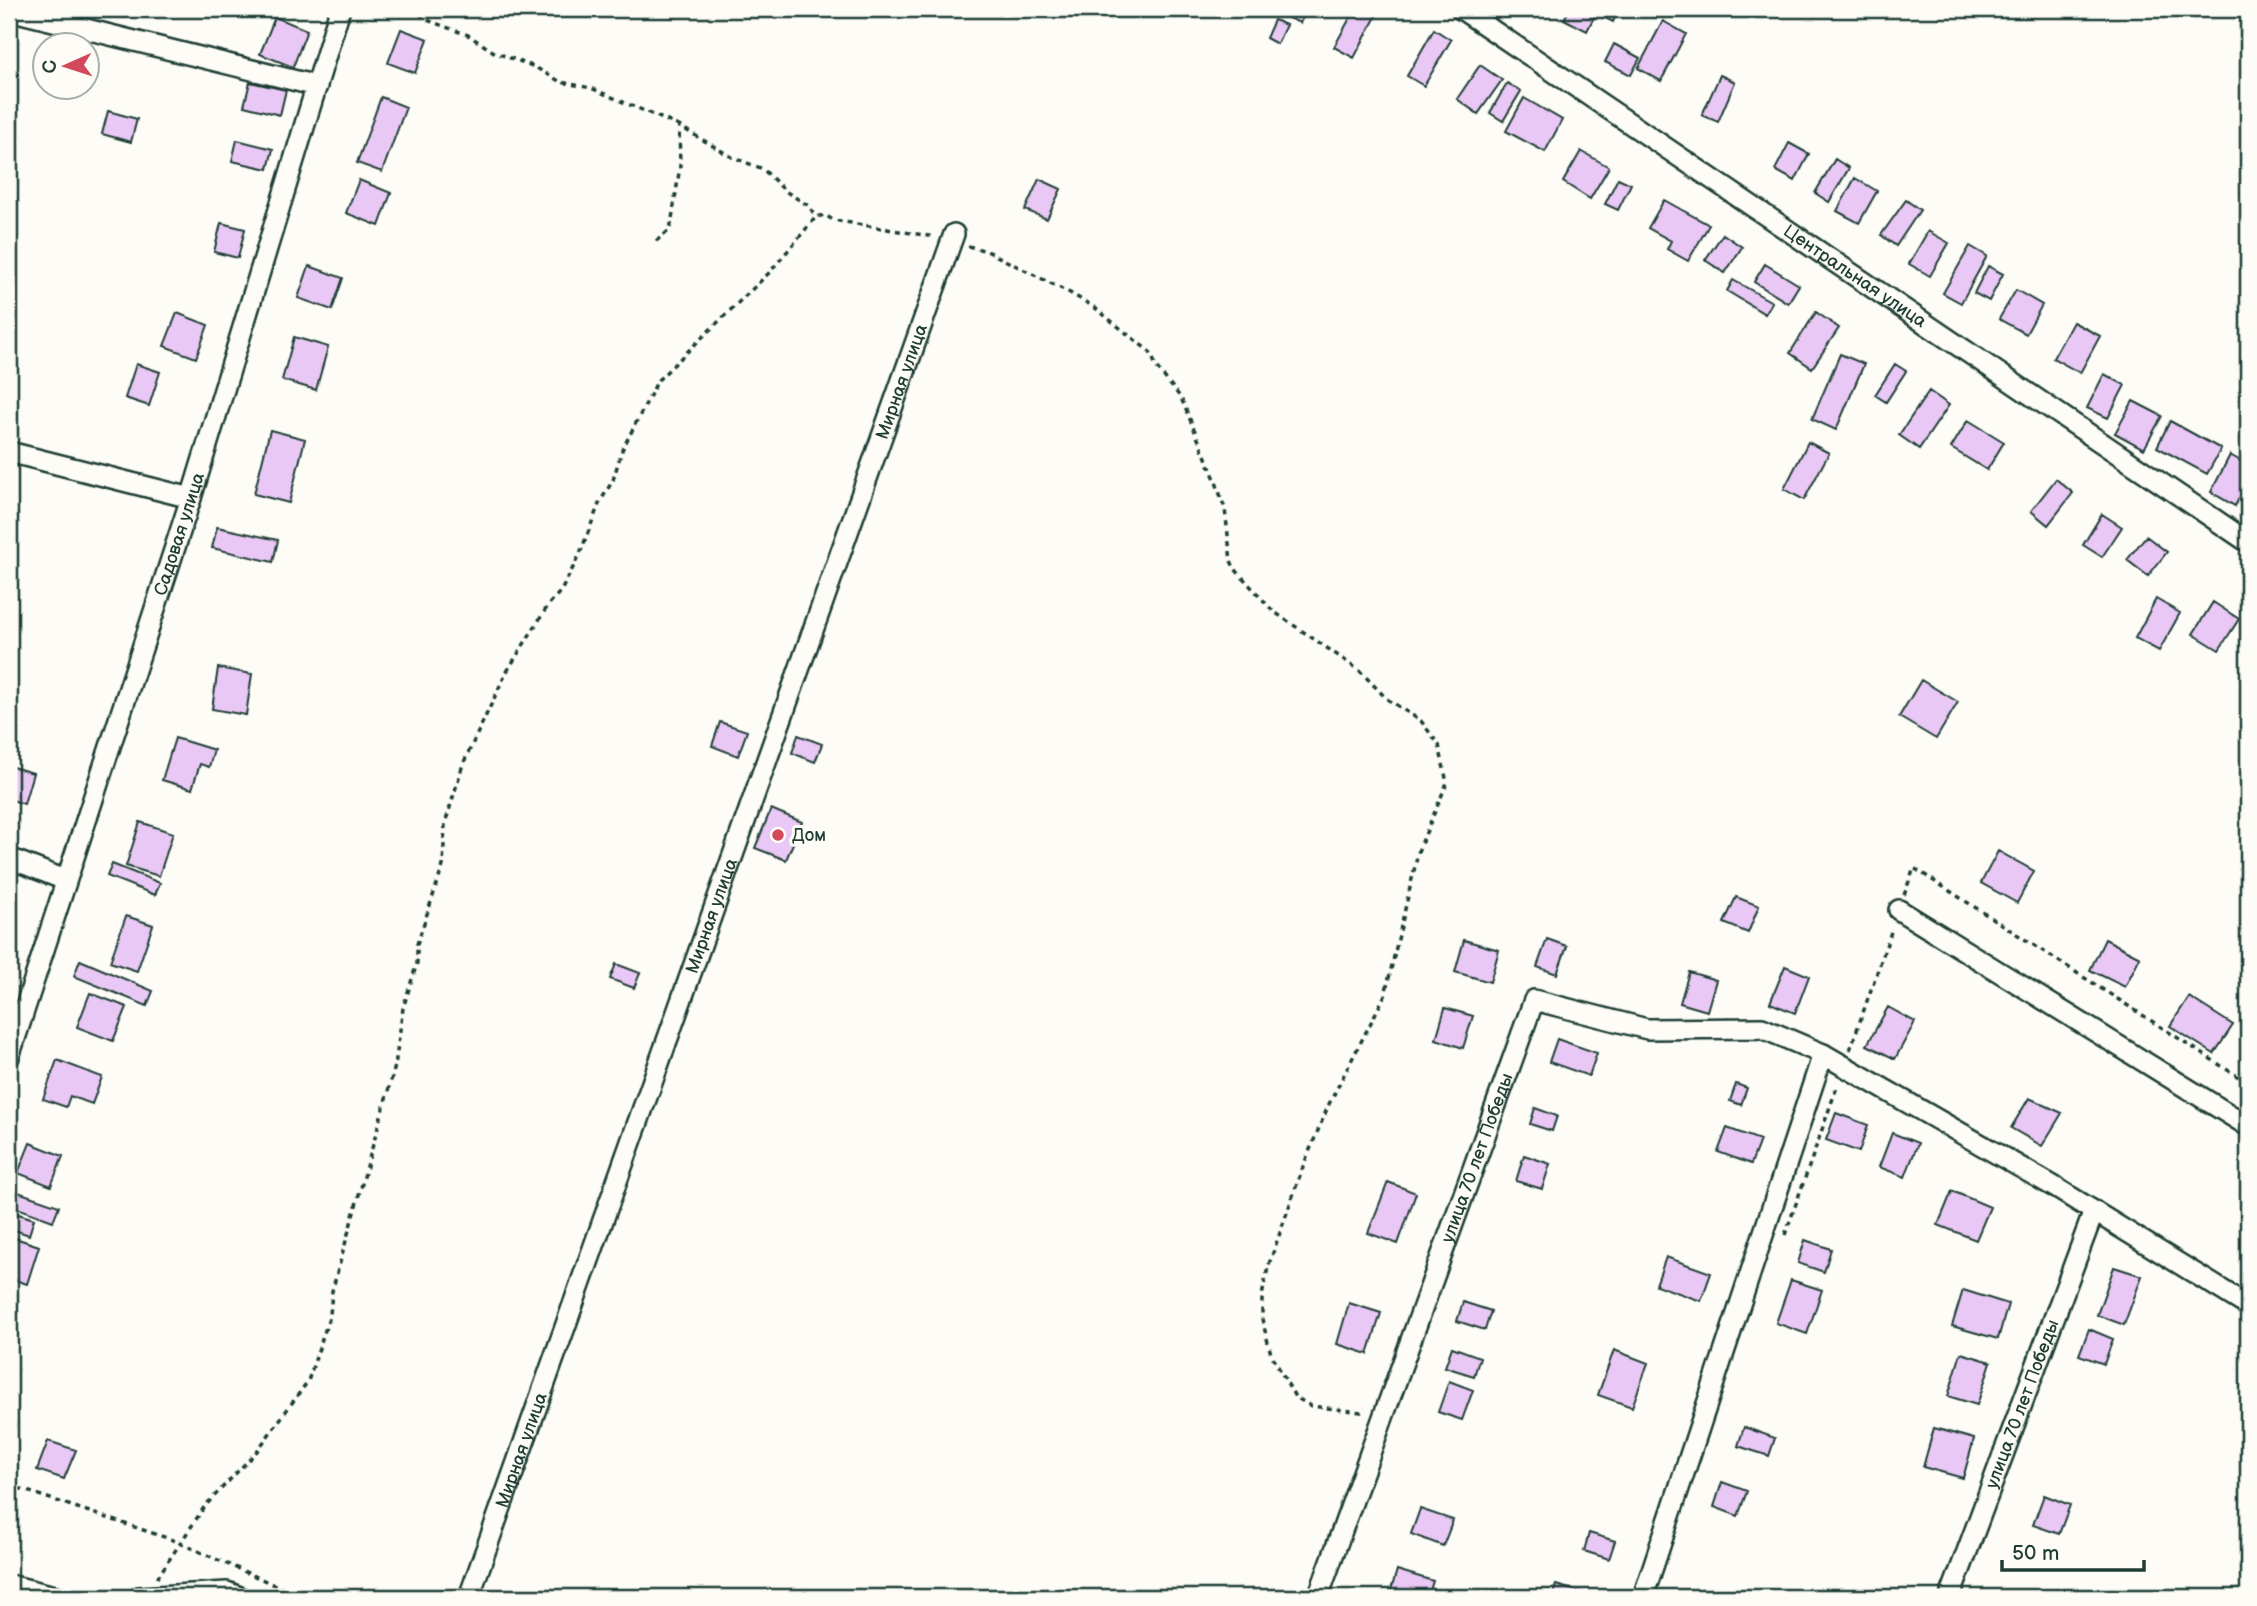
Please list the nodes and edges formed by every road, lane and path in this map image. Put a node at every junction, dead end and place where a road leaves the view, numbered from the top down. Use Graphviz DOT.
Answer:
graph roads {
  1 [pos="340,9"];
  2 [pos="411,9"];
  3 [pos="1461,9"];
  4 [pos="9,10"];
  5 [pos="317,86"];
  6 [pos="679,126"];
  7 [pos="816,217"];
  8 [pos="952,238"];
  9 [pos="656,241"];
  10 [pos="9,452"];
  11 [pos="191,498"];
  12 [pos="2248,542"];
  13 [pos="9,858"];
  14 [pos="65,880"];
  15 [pos="1899,910"];
  16 [pos="1823,1054"];
  17 [pos="9,1057"];
  18 [pos="1845,1064"];
  19 [pos="2248,1083"];
  20 [pos="2248,1126"];
  21 [pos="2094,1211"];
  22 [pos="1781,1246"];
  23 [pos="2248,1306"];
  24 [pos="1368,1406"];
  25 [pos="9,1485"];
  26 [pos="9,1585"];
  27 [pos="144,1593"];
  28 [pos="59,1597"];
  29 [pos="240,1597"];
  30 [pos="302,1597"];
  31 [pos="469,1597"];
  32 [pos="1318,1597"];
  33 [pos="1643,1597"];
  34 [pos="1950,1597"];
  1 -- 5 [label="street, Садовая улица"];
  2 -- 6 [label="path"];
  3 -- 12 [label="street, Центральная улица"];
  4 -- 5 [label="street"];
  5 -- 11 [label="street, Садовая улица"];
  6 -- 7 [label="path"];
  6 -- 9 [label="path"];
  7 -- 8 [label="path"];
  7 -- 27 [label="path"];
  8 -- 24 [label="path"];
  8 -- 31 [label="street, Мирная улица"];
  10 -- 11 [label="street"];
  11 -- 14 [label="street, Садовая улица"];
  13 -- 14 [label="street"];
  14 -- 17 [label="street, Садовая улица"];
  15 -- 18 [label="path"];
  15 -- 19 [label="path"];
  15 -- 20 [label="street"];
  16 -- 18 [label="street, улица 70 лет Победы"];
  16 -- 32 [label="street, улица 70 лет Победы"];
  16 -- 33 [label="street"];
  18 -- 21 [label="street, улица 70 лет Победы"];
  18 -- 22 [label="path"];
  21 -- 23 [label="street, улица 70 лет Победы"];
  21 -- 34 [label="street, улица 70 лет Победы"];
  25 -- 30 [label="path"];
  26 -- 28 [label="street"];
  27 -- 29 [label="street"];
}
